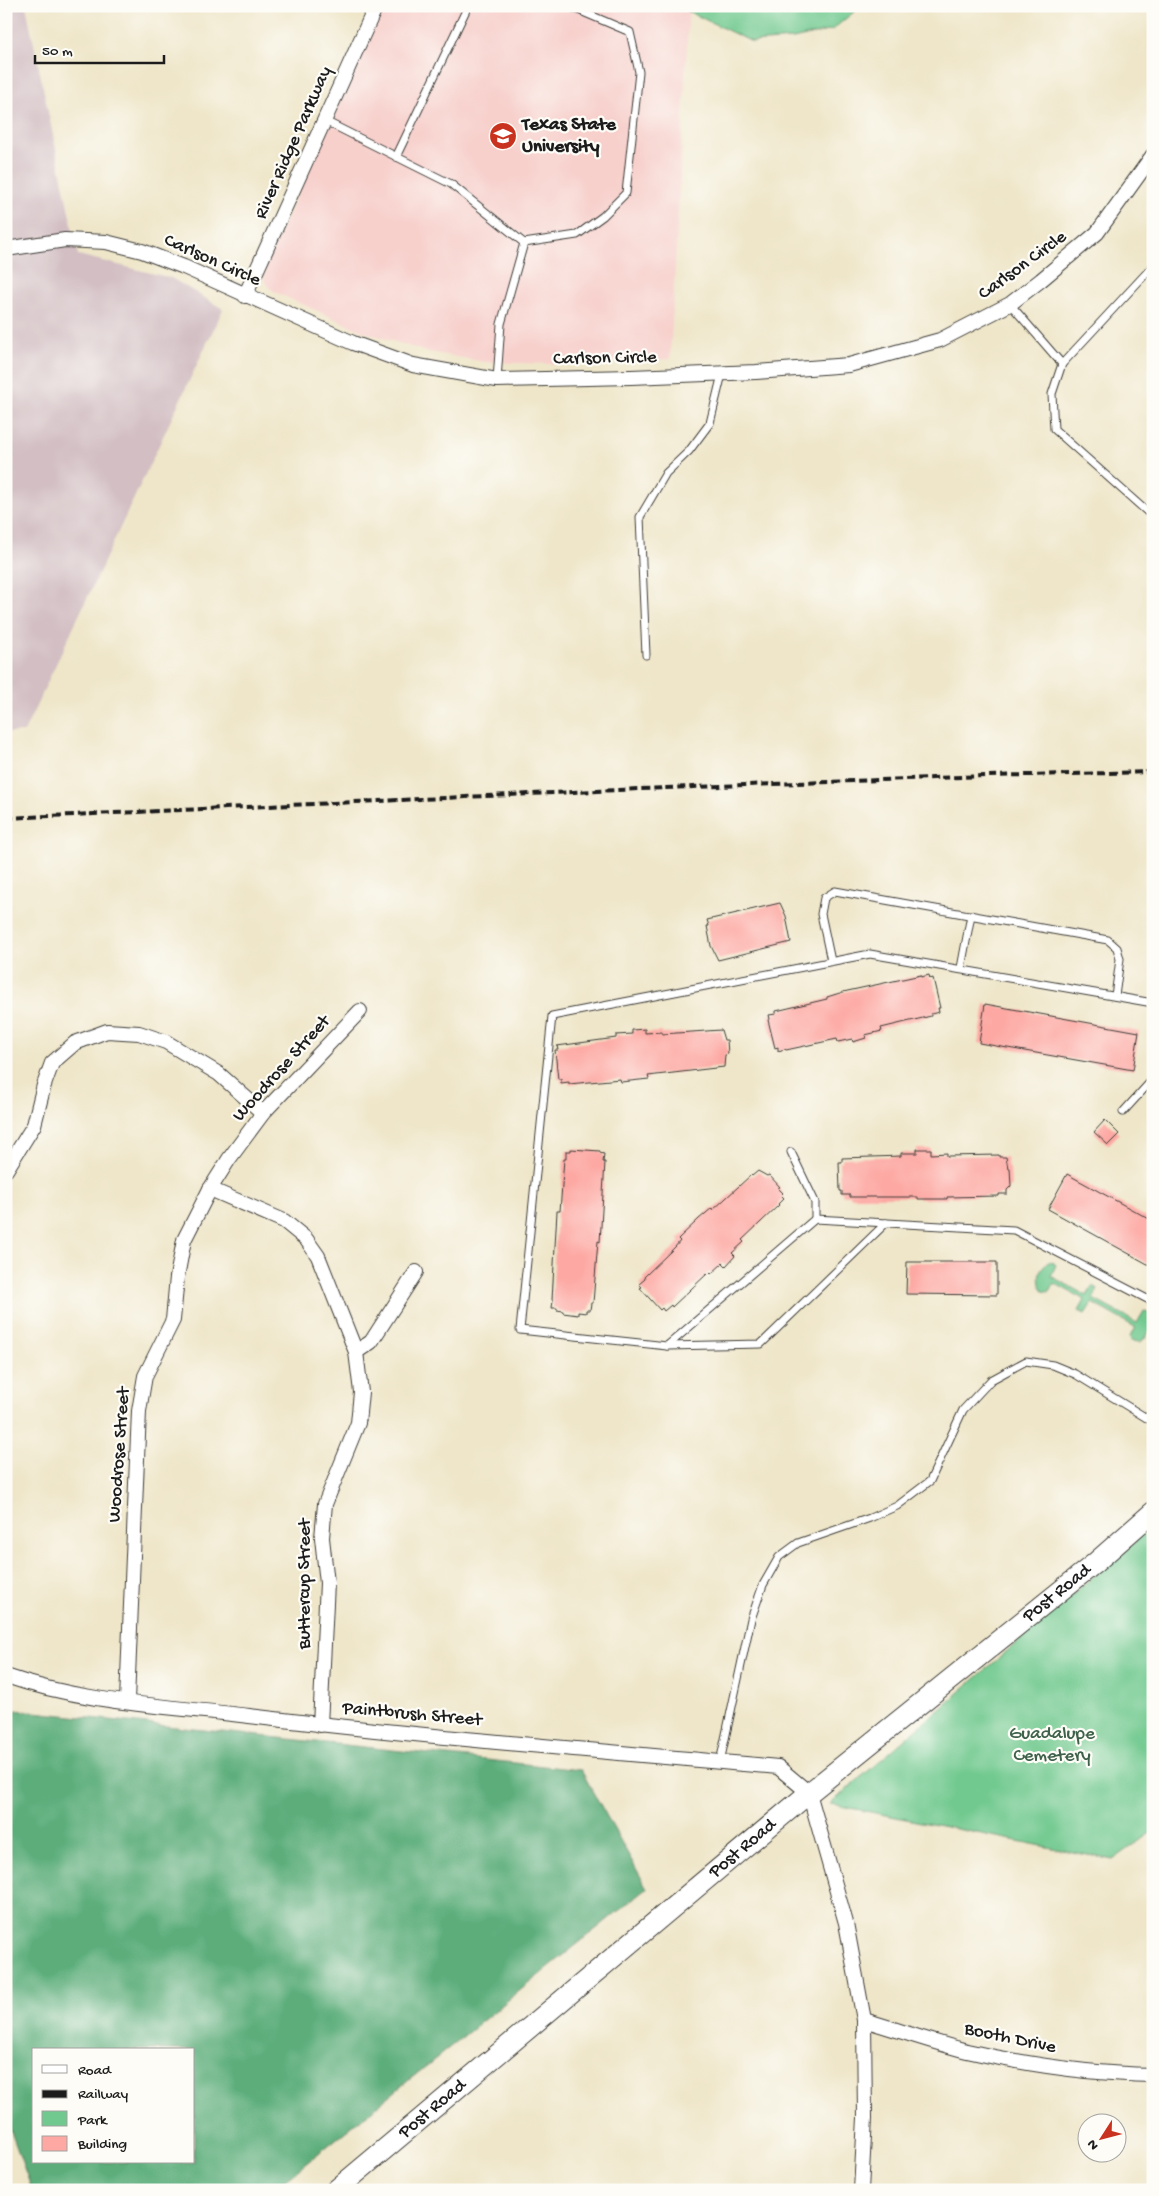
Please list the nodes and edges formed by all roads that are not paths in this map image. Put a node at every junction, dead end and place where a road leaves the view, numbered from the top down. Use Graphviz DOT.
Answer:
graph roads {
  1 [pos="376,6"];
  2 [pos="468,6"];
  3 [pos="569,6"];
  4 [pos="324,121"];
  5 [pos="396,157"];
  6 [pos="1150,164"];
  7 [pos="524,243"];
  8 [pos="6,249"];
  9 [pos="1153,266"];
  10 [pos="245,296"];
  11 [pos="1010,304"];
  12 [pos="1062,364"];
  13 [pos="722,374"];
  14 [pos="497,380"];
  15 [pos="1153,517"];
  16 [pos="646,655"];
  17 [pos="970,915"];
  18 [pos="831,961"];
  19 [pos="962,968"];
  20 [pos="1115,996"];
  21 [pos="1153,1003"];
  22 [pos="360,1011"];
  23 [pos="1153,1079"];
  24 [pos="1124,1112"];
  25 [pos="263,1113"];
  26 [pos="791,1152"];
  27 [pos="6,1170"];
  28 [pos="210,1189"];
  29 [pos="815,1219"];
  30 [pos="886,1222"];
  31 [pos="416,1272"];
  32 [pos="1153,1302"];
  33 [pos="667,1346"];
  34 [pos="356,1352"];
  35 [pos="1153,1422"];
  36 [pos="1153,1512"];
  37 [pos="6,1676"];
  38 [pos="127,1702"];
  39 [pos="320,1725"];
  40 [pos="720,1762"];
  41 [pos="809,1793"];
  42 [pos="864,2020"];
  43 [pos="1153,2075"];
  44 [pos="336,2190"];
  45 [pos="861,2190"];
  1 -- 4 [label="street, River Ridge Parkway"];
  2 -- 5 [label="lane"];
  3 -- 7 [label="lane"];
  4 -- 5 [label="lane"];
  4 -- 10 [label="street, River Ridge Parkway"];
  5 -- 7 [label="lane"];
  6 -- 11 [label="street, Carlson Circle"];
  7 -- 14 [label="lane"];
  8 -- 10 [label="street, Carlson Circle"];
  9 -- 12 [label="lane"];
  10 -- 14 [label="street, Carlson Circle"];
  11 -- 12 [label="lane"];
  11 -- 13 [label="street, Carlson Circle"];
  12 -- 15 [label="lane"];
  13 -- 14 [label="street, Carlson Circle"];
  13 -- 16 [label="lane"];
  17 -- 18 [label="lane"];
  17 -- 19 [label="lane"];
  17 -- 20 [label="lane"];
  18 -- 19 [label="lane"];
  18 -- 33 [label="lane"];
  19 -- 20 [label="lane"];
  20 -- 21 [label="lane"];
  22 -- 25 [label="street, Woodrose Street"];
  23 -- 24 [label="lane"];
  25 -- 27 [label="street"];
  25 -- 28 [label="street, Woodrose Street"];
  26 -- 29 [label="lane"];
  28 -- 34 [label="street, Buttercup Street"];
  28 -- 38 [label="street, Woodrose Street"];
  29 -- 30 [label="lane"];
  29 -- 33 [label="lane"];
  30 -- 32 [label="lane"];
  30 -- 33 [label="lane"];
  31 -- 34 [label="street"];
  34 -- 39 [label="street, Buttercup Street"];
  35 -- 40 [label="lane"];
  36 -- 41 [label="street, Post Road"];
  37 -- 38 [label="street, Paintbrush Street"];
  38 -- 39 [label="street, Paintbrush Street"];
  39 -- 40 [label="street, Paintbrush Street"];
  40 -- 41 [label="street, Paintbrush Street"];
  41 -- 42 [label="street"];
  41 -- 44 [label="street, Post Road"];
  42 -- 43 [label="street, Booth Drive"];
  42 -- 45 [label="street"];
}
